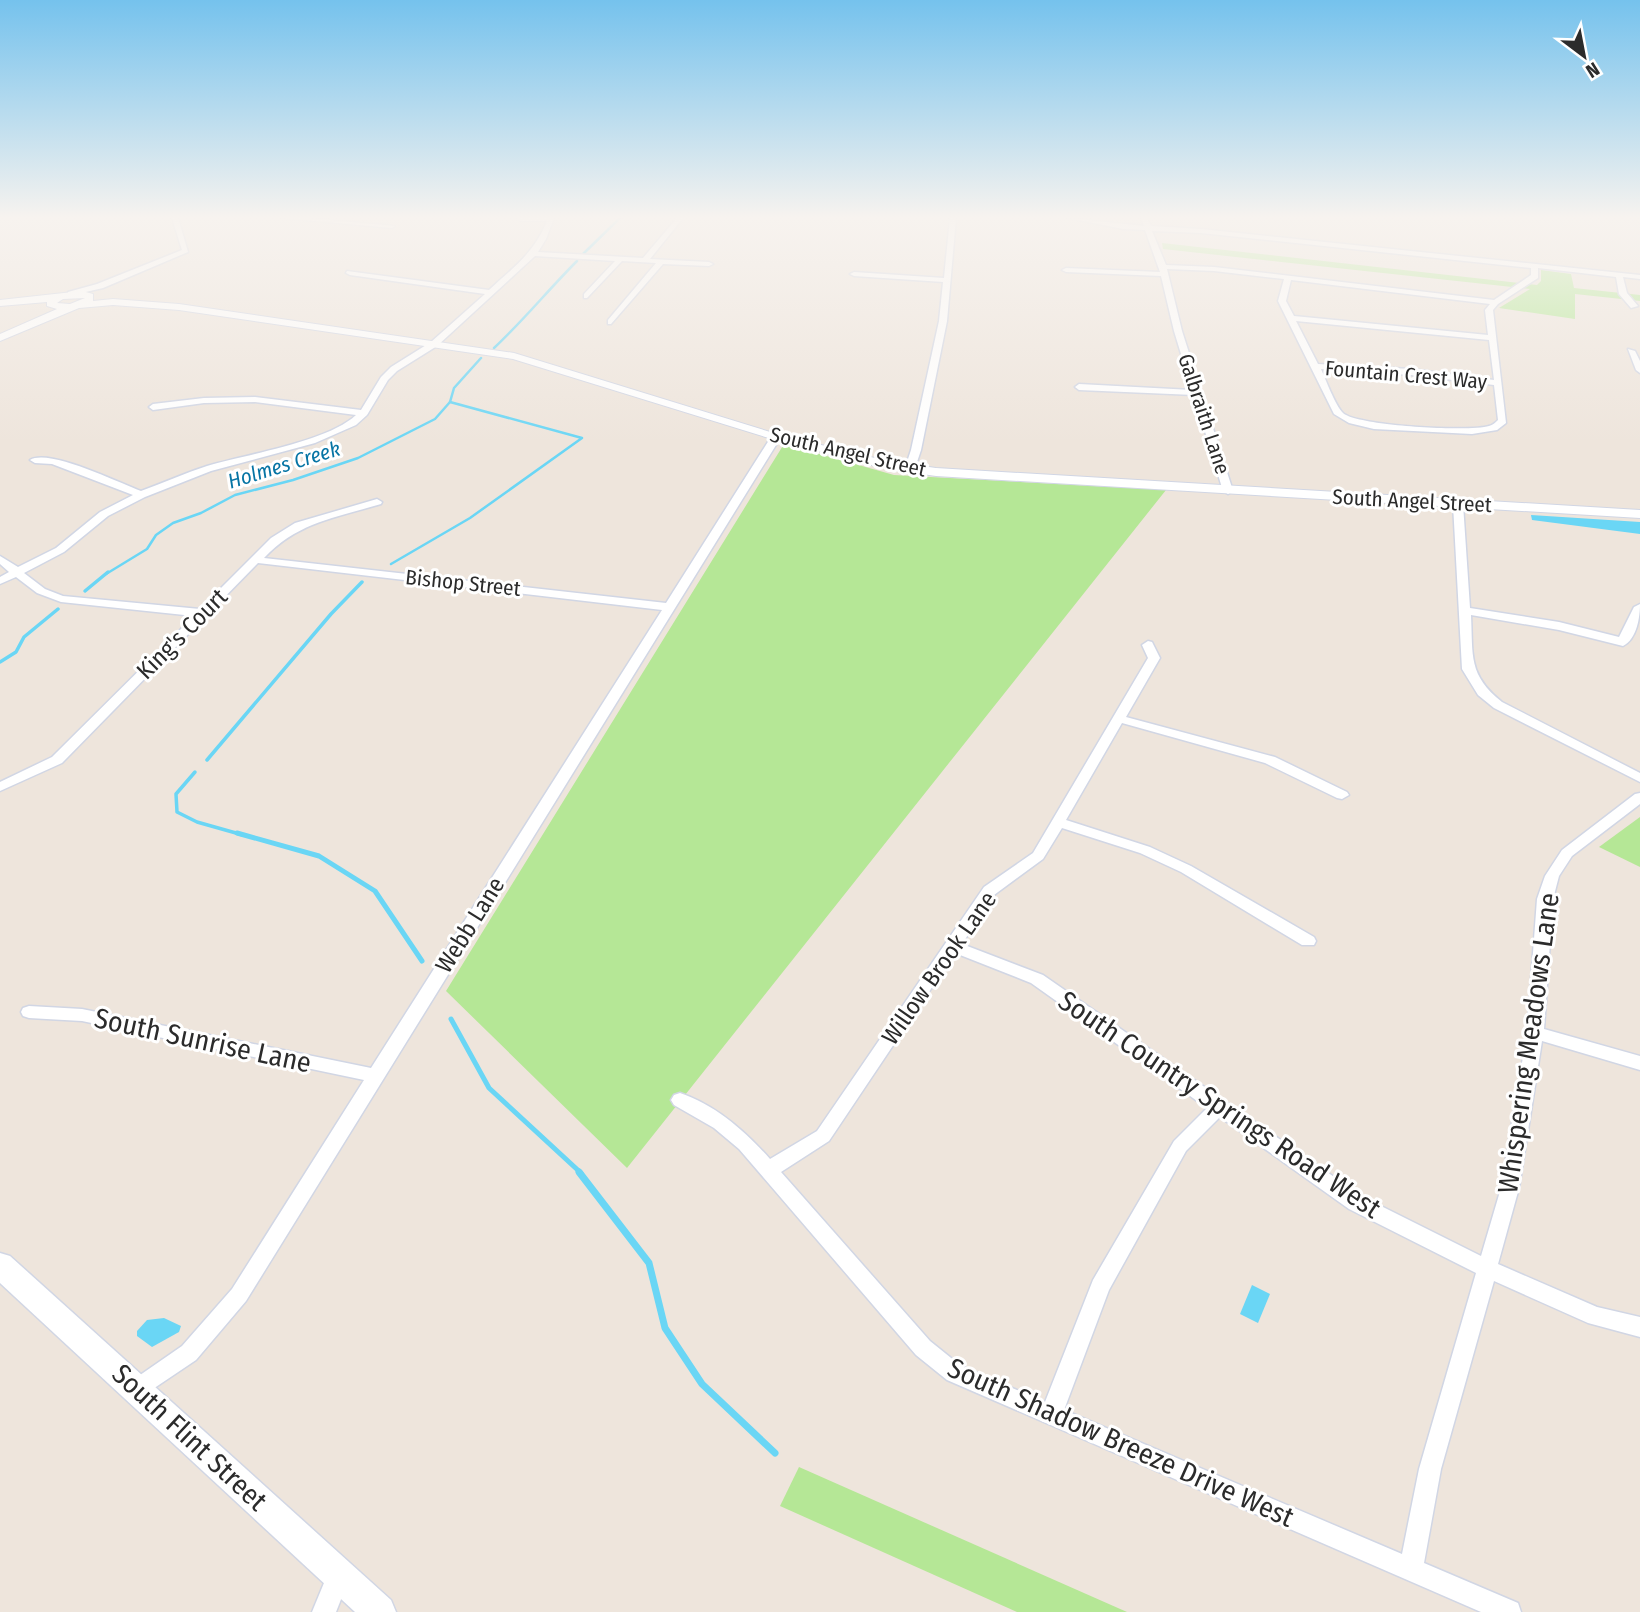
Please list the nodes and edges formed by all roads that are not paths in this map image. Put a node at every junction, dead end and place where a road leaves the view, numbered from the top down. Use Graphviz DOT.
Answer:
graph roads {
  1 [pos="94,293"];
  2 [pos="490,293"];
  3 [pos="589,293"];
  4 [pos="635,293"];
  5 [pos="946,293"];
  6 [pos="1169,293"];
  7 [pos="1284,293"];
  8 [pos="1422,293"];
  9 [pos="1510,293"];
  10 [pos="1623,293"];
  11 [pos="71,294"];
  12 [pos="587,296"];
  13 [pos="90,298"];
  14 [pos="52,302"];
  15 [pos="113,302"];
  16 [pos="1495,302"];
  17 [pos="0,303"];
  18 [pos="75,305"];
  19 [pos="1634,306"];
  20 [pos="43,316"];
  21 [pos="1289,318"];
  22 [pos="611,322"];
  23 [pos="0,338"];
  24 [pos="1492,338"];
  25 [pos="434,344"];
  26 [pos="1631,351"];
  27 [pos="1313,366"];
  28 [pos="1640,370"];
  29 [pos="1498,383"];
  30 [pos="1079,387"];
  31 [pos="1197,393"];
  32 [pos="153,407"];
  33 [pos="364,413"];
  34 [pos="776,437"];
  35 [pos="35,460"];
  36 [pos="910,468"];
  37 [pos="1228,491"];
  38 [pos="141,495"];
  39 [pos="377,502"];
  40 [pos="1458,504"];
  41 [pos="1640,514"];
  42 [pos="0,559"];
  43 [pos="256,560"];
  44 [pos="19,571"];
  45 [pos="0,581"];
  46 [pos="669,607"];
  47 [pos="1640,607"];
  48 [pos="1465,611"];
  49 [pos="202,613"];
  50 [pos="1148,645"];
  51 [pos="1117,718"];
  52 [pos="1640,778"];
  53 [pos="0,787"];
  54 [pos="1342,795"];
  55 [pos="1640,797"];
  56 [pos="1058,822"];
  57 [pos="1308,941"];
  58 [pos="952,946"];
  59 [pos="29,1012"];
  60 [pos="1535,1033"];
  61 [pos="1640,1063"];
  62 [pos="375,1076"];
  63 [pos="680,1100"];
  64 [pos="1219,1107"];
  65 [pos="768,1170"];
  66 [pos="0,1265"];
  67 [pos="1486,1268"];
  68 [pos="1640,1327"];
  69 [pos="138,1389"];
  70 [pos="1051,1415"];
  71 [pos="1412,1570"];
  72 [pos="339,1574"];
  73 [pos="324,1612"];
  74 [pos="379,1612"];
  75 [pos="1509,1612"];
  1 -- 13 [label="street"];
  2 -- 25 [label="street"];
  3 -- 12 [label="street"];
  4 -- 22 [label="street"];
  5 -- 36 [label="street"];
  6 -- 31 [label="street, Galbraith Lane"];
  7 -- 21 [label="street"];
  8 -- 16 [label="street"];
  9 -- 16 [label="street"];
  10 -- 19 [label="street"];
  11 -- 13 [label="street, South Angel Street"];
  11 -- 14 [label="street"];
  13 -- 15 [label="street, South Angel Street"];
  13 -- 18 [label="street"];
  14 -- 17 [label="street"];
  14 -- 18 [label="street"];
  14 -- 20 [label="street"];
  15 -- 18 [label="street, South Angel Street"];
  15 -- 25 [label="street, South Angel Street"];
  16 -- 24 [label="street"];
  18 -- 20 [label="street"];
  20 -- 23 [label="street"];
  21 -- 24 [label="street"];
  21 -- 27 [label="street"];
  24 -- 29 [label="street"];
  25 -- 33 [label="street"];
  25 -- 34 [label="street, South Angel Street"];
  26 -- 28 [label="street"];
  27 -- 29 [label="street, Fountain Crest Way"];
  27 -- 29 [label="street"];
  30 -- 31 [label="street"];
  31 -- 37 [label="street, Galbraith Lane"];
  32 -- 33 [label="street"];
  33 -- 38 [label="street"];
  34 -- 36 [label="street, South Angel Street"];
  34 -- 46 [label="street, Webb Lane"];
  35 -- 38 [label="street"];
  36 -- 37 [label="street, South Angel Street"];
  37 -- 40 [label="street, South Angel Street"];
  38 -- 44 [label="street"];
  39 -- 43 [label="street, King's Court"];
  40 -- 41 [label="street, South Angel Street"];
  40 -- 48 [label="street"];
  42 -- 44 [label="street"];
  43 -- 46 [label="street, Bishop Street"];
  43 -- 49 [label="street, King's Court"];
  44 -- 45 [label="street"];
  44 -- 49 [label="street"];
  46 -- 62 [label="street, Webb Lane"];
  47 -- 48 [label="street"];
  48 -- 52 [label="street"];
  49 -- 53 [label="street, King's Court"];
  50 -- 51 [label="street, Willow Brook Lane"];
  51 -- 54 [label="street"];
  51 -- 56 [label="street, Willow Brook Lane"];
  55 -- 60 [label="street, Whispering Meadows Lane"];
  56 -- 57 [label="street"];
  56 -- 58 [label="street, Willow Brook Lane"];
  58 -- 64 [label="street, South Country Springs Road West"];
  58 -- 65 [label="street, Willow Brook Lane"];
  59 -- 62 [label="street, South Sunrise Lane"];
  60 -- 61 [label="street"];
  60 -- 67 [label="street, Whispering Meadows Lane"];
  62 -- 69 [label="street, Webb Lane"];
  63 -- 65 [label="street, South Shadow Breeze Drive West"];
  64 -- 67 [label="street, South Country Springs Road West"];
  64 -- 70 [label="street"];
  65 -- 70 [label="street, South Shadow Breeze Drive West"];
  66 -- 69 [label="main road, South Flint Street"];
  67 -- 68 [label="street, South Country Springs Road West"];
  67 -- 71 [label="street, Whispering Meadows Lane"];
  69 -- 72 [label="main road, South Flint Street"];
  70 -- 71 [label="street, South Shadow Breeze Drive West"];
  71 -- 75 [label="street, South Shadow Breeze Drive West"];
  72 -- 73 [label="street"];
  72 -- 74 [label="main road, South Flint Street"];
}
